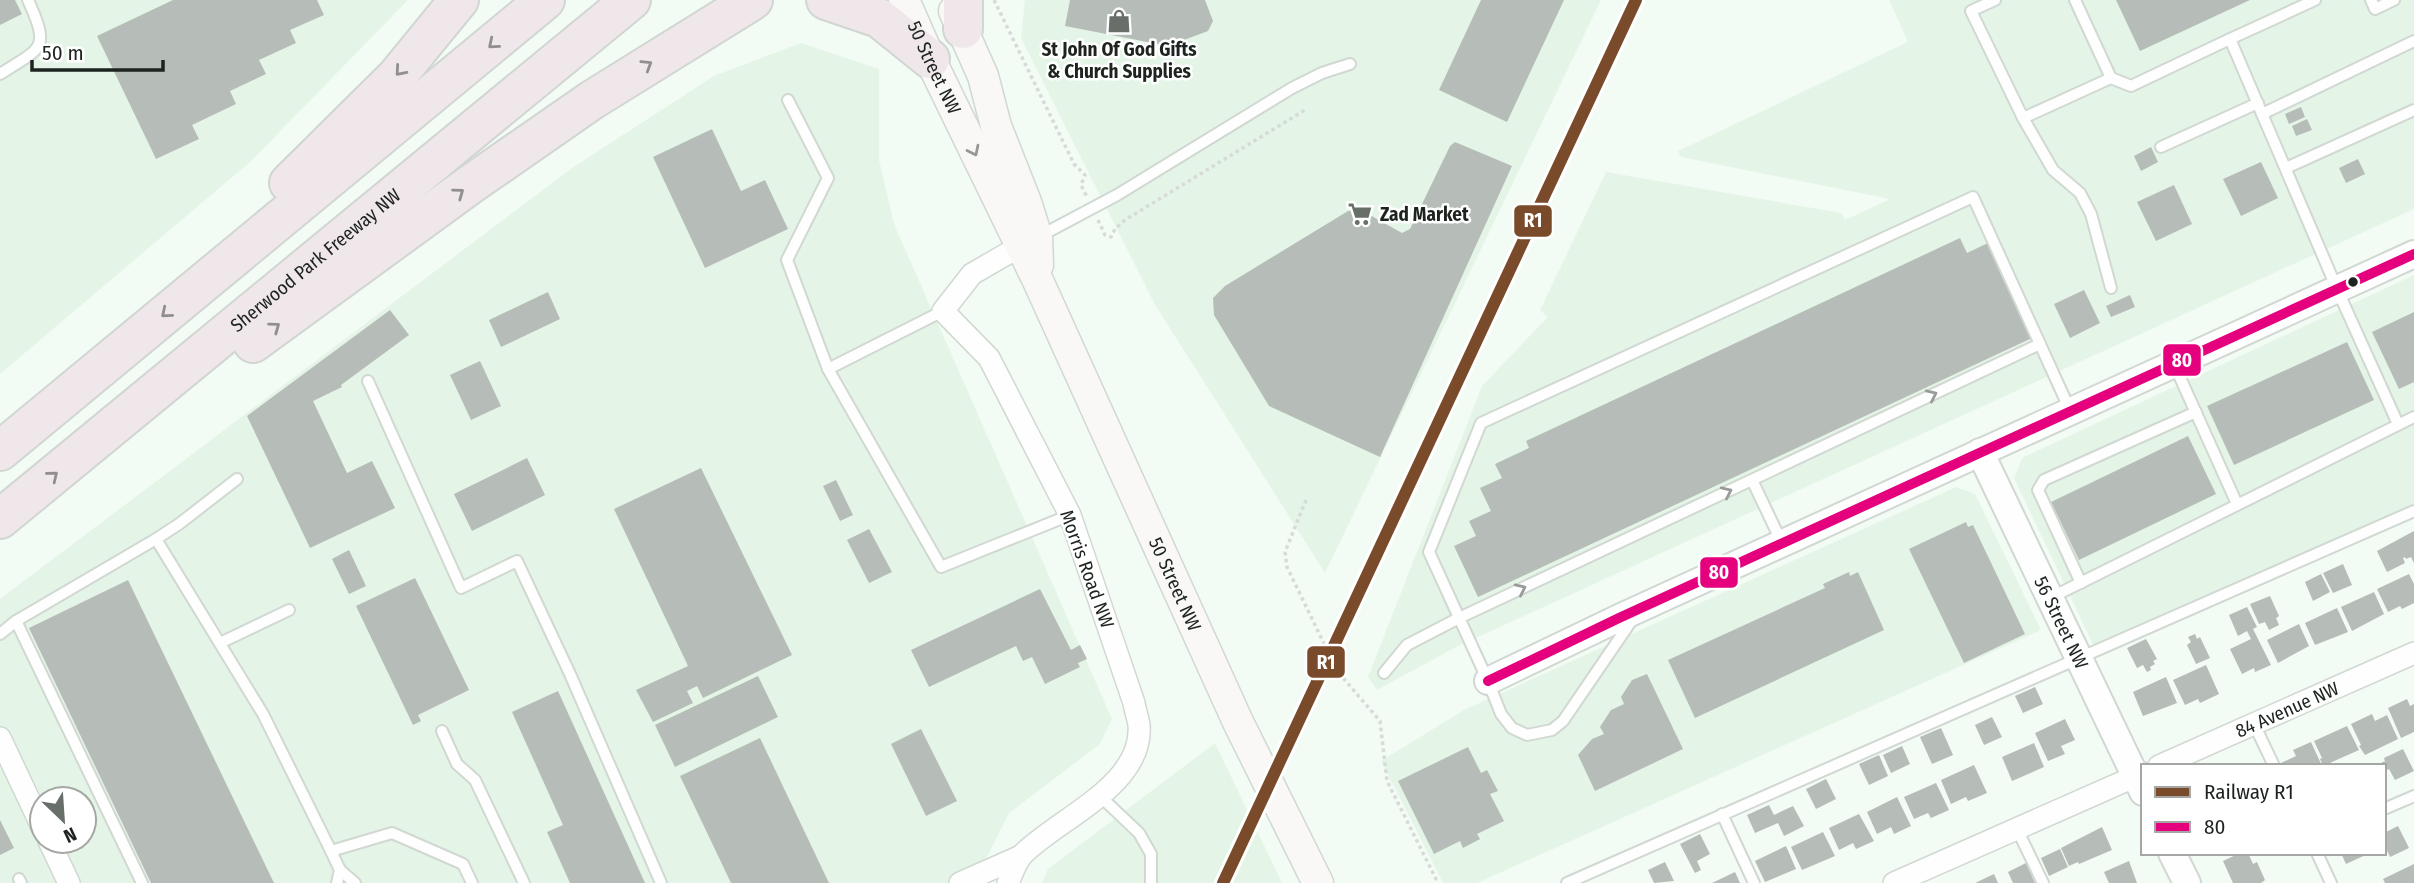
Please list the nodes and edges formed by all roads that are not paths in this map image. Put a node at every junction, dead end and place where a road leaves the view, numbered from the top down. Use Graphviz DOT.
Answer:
graph roads {
  1 [pos="28,0"];
  2 [pos="459,0"];
  3 [pos="545,0"];
  4 [pos="631,0"];
  5 [pos="780,0"];
  6 [pos="826,0"];
  7 [pos="904,0"];
  8 [pos="1995,0"];
  9 [pos="2075,0"];
  10 [pos="2315,0"];
  11 [pos="2371,0"];
  12 [pos="2394,0"];
  13 [pos="1968,5"];
  14 [pos="741,7"];
  15 [pos="958,10"];
  16 [pos="2230,39"];
  17 [pos="2414,41"];
  18 [pos="930,59"];
  19 [pos="1350,64"];
  20 [pos="0,74"];
  21 [pos="2110,78"];
  22 [pos="788,100"];
  23 [pos="2260,109"];
  24 [pos="2414,110"];
  25 [pos="2023,118"];
  26 [pos="2161,146"];
  27 [pos="2286,169"];
  28 [pos="1028,241"];
  29 [pos="2414,254"];
  30 [pos="205,281"];
  31 [pos="2111,288"];
  32 [pos="2337,289"];
  33 [pos="943,312"];
  34 [pos="2040,344"];
  35 [pos="2174,363"];
  36 [pos="828,369"];
  37 [pos="368,381"];
  38 [pos="2070,411"];
  39 [pos="2196,412"];
  40 [pos="2414,417"];
  41 [pos="2398,424"];
  42 [pos="114,426"];
  43 [pos="0,450"];
  44 [pos="1980,452"];
  45 [pos="237,479"];
  46 [pos="1752,480"];
  47 [pos="2237,504"];
  48 [pos="2414,510"];
  49 [pos="1070,515"];
  50 [pos="0,519"];
  51 [pos="156,539"];
  52 [pos="1782,543"];
  53 [pos="2081,583"];
  54 [pos="2049,599"];
  55 [pos="1640,609"];
  56 [pos="289,610"];
  57 [pos="1459,618"];
  58 [pos="16,621"];
  59 [pos="0,634"];
  60 [pos="220,643"];
  61 [pos="2414,653"];
  62 [pos="2078,659"];
  63 [pos="1384,673"];
  64 [pos="1488,681"];
  65 [pos="2254,724"];
  66 [pos="442,731"];
  67 [pos="0,738"];
  68 [pos="2164,764"];
  69 [pos="2273,764"];
  70 [pos="2140,781"];
  71 [pos="1099,794"];
  72 [pos="2414,796"];
  73 [pos="28,797"];
  74 [pos="2386,808"];
  75 [pos="1723,814"];
  76 [pos="2017,828"];
  77 [pos="331,851"];
  78 [pos="55,855"];
  79 [pos="2173,855"];
  80 [pos="2318,855"];
  81 [pos="1021,856"];
  82 [pos="340,870"];
  83 [pos="68,883"];
  84 [pos="142,883"];
  85 [pos="337,883"];
  86 [pos="355,883"];
  87 [pos="472,883"];
  88 [pos="524,883"];
  89 [pos="661,883"];
  90 [pos="960,883"];
  91 [pos="1008,883"];
  92 [pos="1151,883"];
  93 [pos="1318,883"];
  94 [pos="1567,883"];
  95 [pos="1754,883"];
  96 [pos="1894,883"];
  97 [pos="2043,883"];
  98 [pos="2187,883"];
  99 [pos="2331,883"];
  1 -- 20 [label="lane"];
  2 -- 30 [label="highway, one-way"];
  3 -- 30 [label="highway, one-way"];
  4 -- 42 [label="highway, Sherwood Park Freeway NW"];
  5 -- 14 [label="highway"];
  6 -- 18 [label="highway"];
  7 -- 18 [label="main road, 50 Street NW"];
  8 -- 13 [label="lane"];
  9 -- 21 [label="lane"];
  10 -- 16 [label="lane"];
  11 -- 12 [label="lane"];
  13 -- 25 [label="lane"];
  42 -- 14 [label="highway, one-way"];
  15 -- 28 [label="main road, 50 Street NW"];
  16 -- 21 [label="lane"];
  16 -- 23 [label="lane"];
  17 -- 23 [label="lane"];
  18 -- 28 [label="main road, 50 Street NW, one-way"];
  19 -- 28 [label="lane"];
  21 -- 25 [label="lane"];
  22 -- 36 [label="lane"];
  23 -- 26 [label="lane"];
  23 -- 27 [label="lane"];
  24 -- 27 [label="lane"];
  25 -- 31 [label="lane"];
  27 -- 32 [label="lane"];
  28 -- 33 [label="street"];
  28 -- 93 [label="main road, 50 Street NW"];
  29 -- 32 [label="street"];
  30 -- 43 [label="highway, one-way"];
  32 -- 35 [label="street"];
  32 -- 41 [label="lane"];
  33 -- 36 [label="lane"];
  33 -- 49 [label="street, Morris Road NW"];
  34 -- 38 [label="lane"];
  46 -- 34 [label="lane, one-way"];
  34 -- 57 [label="lane"];
  35 -- 38 [label="street"];
  35 -- 39 [label="lane"];
  36 -- 49 [label="lane"];
  37 -- 89 [label="lane"];
  38 -- 44 [label="street"];
  39 -- 47 [label="lane"];
  39 -- 53 [label="lane"];
  40 -- 41 [label="lane"];
  41 -- 47 [label="lane"];
  50 -- 42 [label="highway, Sherwood Park Freeway NW, one-way"];
  44 -- 52 [label="street"];
  44 -- 54 [label="street, 56 Street NW"];
  45 -- 51 [label="lane"];
  46 -- 52 [label="lane"];
  57 -- 46 [label="lane, one-way"];
  47 -- 53 [label="lane"];
  48 -- 62 [label="lane"];
  49 -- 71 [label="street, Morris Road NW"];
  51 -- 58 [label="lane"];
  51 -- 60 [label="lane"];
  52 -- 55 [label="street"];
  53 -- 54 [label="lane"];
  54 -- 62 [label="street, 56 Street NW"];
  55 -- 64 [label="street"];
  55 -- 64 [label="lane"];
  56 -- 60 [label="lane"];
  57 -- 63 [label="lane"];
  57 -- 64 [label="lane"];
  58 -- 59 [label="lane"];
  58 -- 84 [label="lane"];
  60 -- 77 [label="lane"];
  61 -- 65 [label="street, 84 Avenue NW"];
  62 -- 70 [label="street, 56 Street NW"];
  62 -- 75 [label="lane"];
  65 -- 68 [label="street, 84 Avenue NW"];
  65 -- 69 [label="lane"];
  66 -- 88 [label="lane"];
  67 -- 73 [label="street"];
  70 -- 76 [label="street"];
  71 -- 81 [label="street, Morris Road NW"];
  71 -- 92 [label="lane"];
  72 -- 74 [label="lane"];
  75 -- 94 [label="lane"];
  75 -- 95 [label="lane"];
  76 -- 96 [label="street"];
  76 -- 97 [label="lane"];
  77 -- 82 [label="lane"];
  77 -- 87 [label="lane"];
  78 -- 83 [label="street"];
  79 -- 98 [label="street"];
  80 -- 99 [label="lane"];
  81 -- 90 [label="street"];
  81 -- 91 [label="street, Morris Road NW"];
  82 -- 85 [label="lane"];
  82 -- 86 [label="lane"];
}
